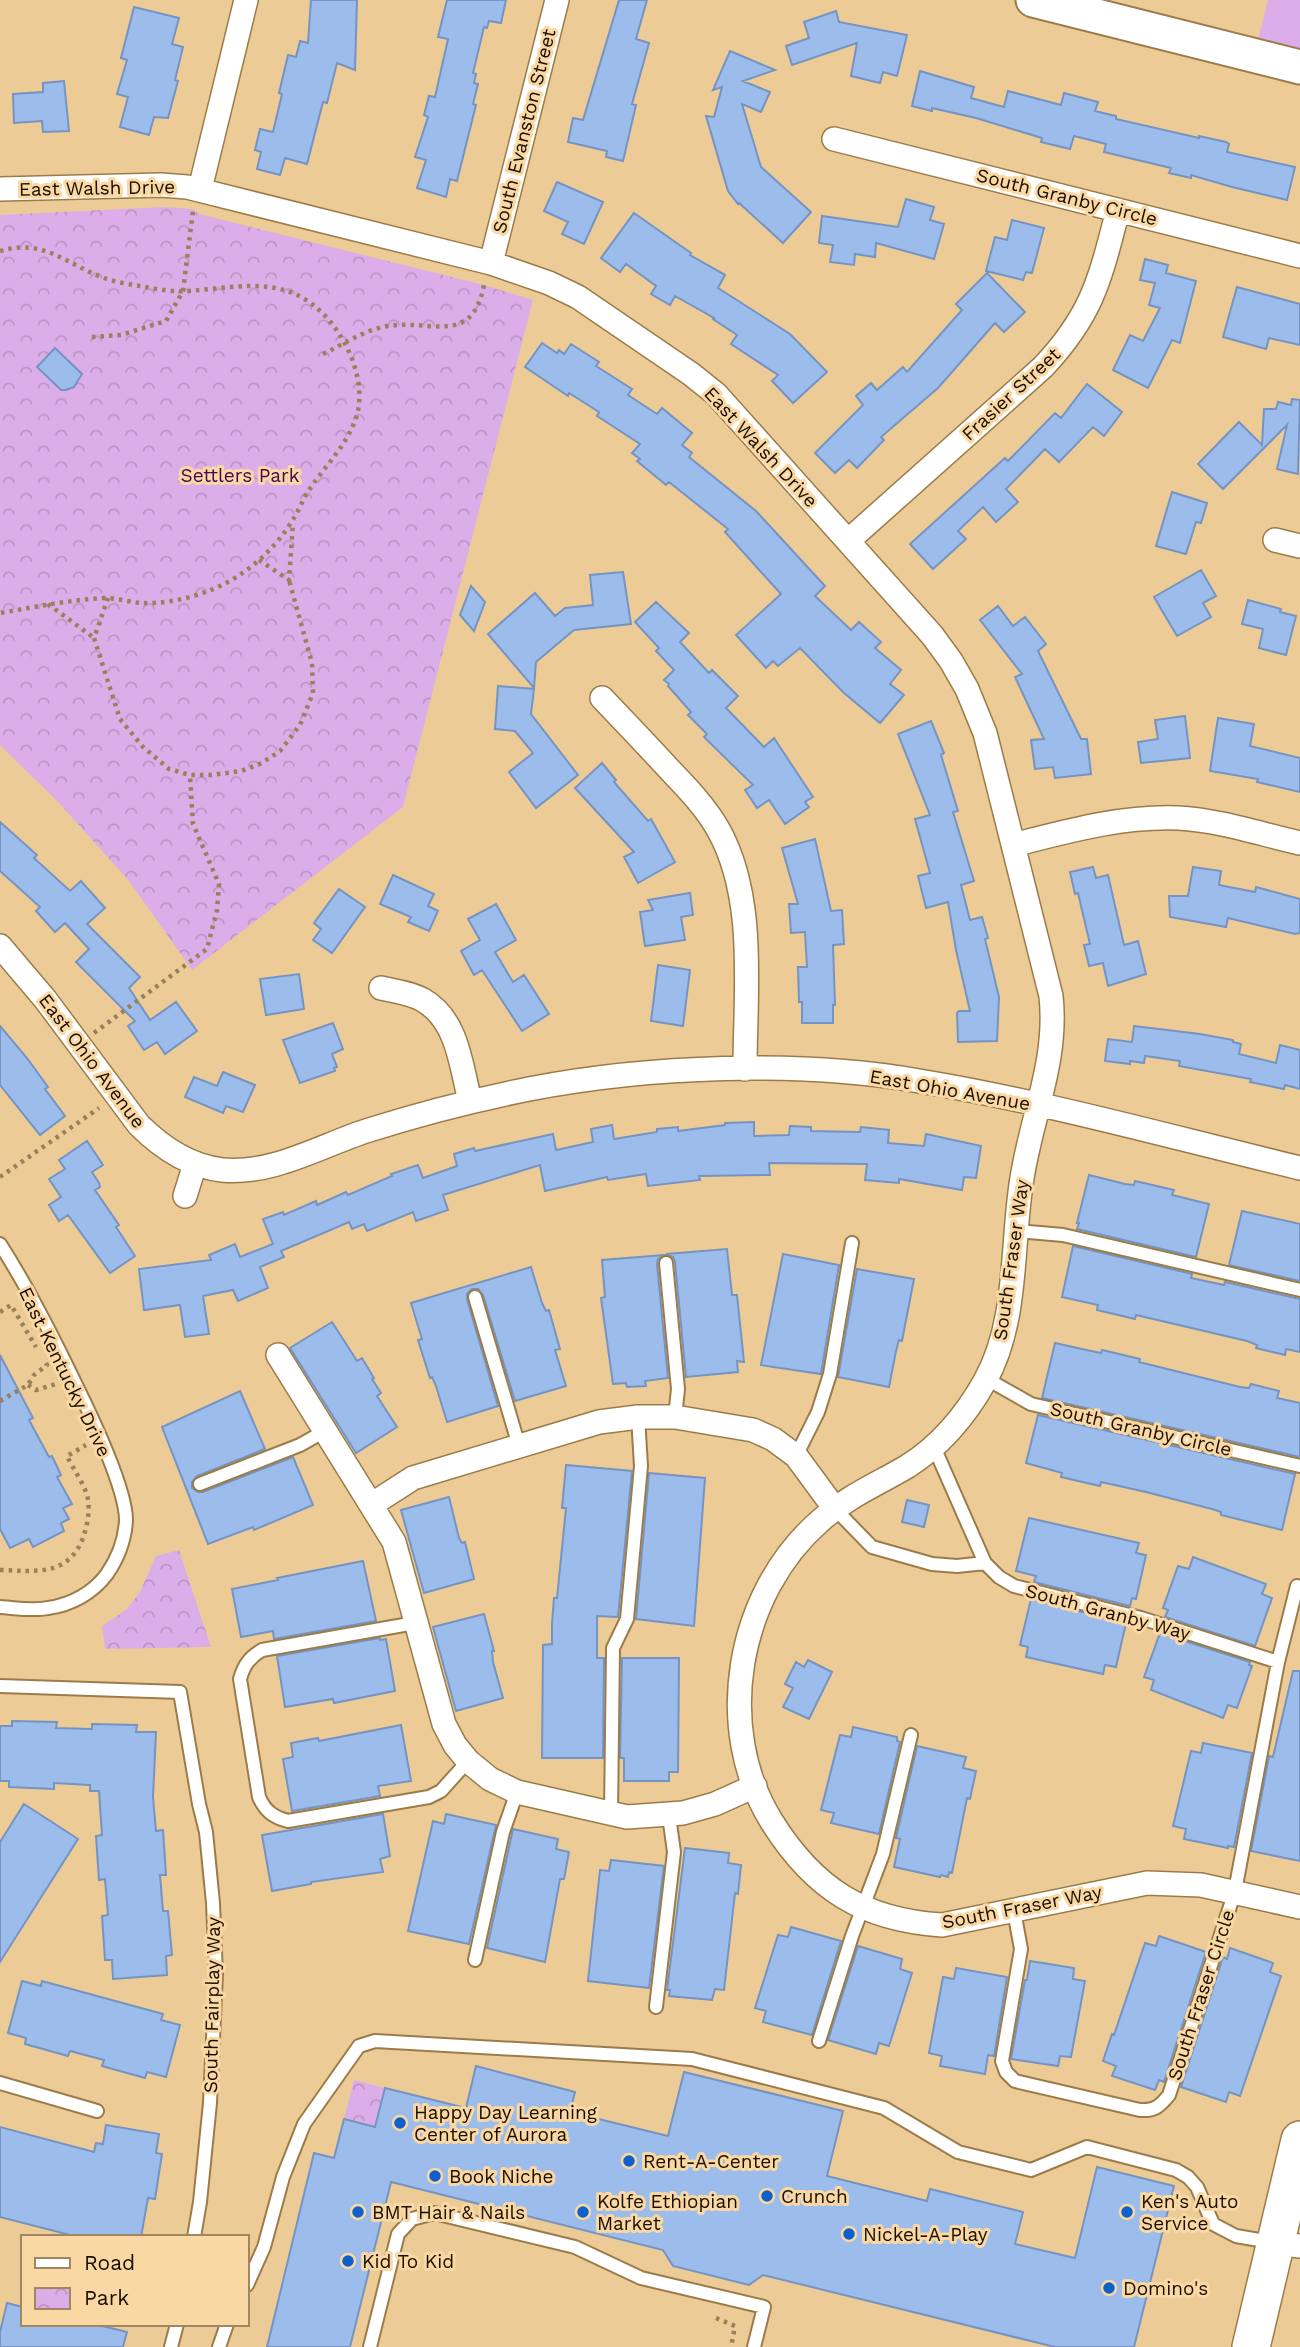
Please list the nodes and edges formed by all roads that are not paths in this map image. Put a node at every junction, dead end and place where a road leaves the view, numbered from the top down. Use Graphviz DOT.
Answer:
graph roads {
  1 [pos="246,0"];
  2 [pos="557,0"];
  3 [pos="1033,0"];
  4 [pos="1300,67"];
  5 [pos="834,139"];
  6 [pos="0,189"];
  7 [pos="197,199"];
  8 [pos="1118,210"];
  9 [pos="1300,256"];
  10 [pos="491,263"];
  11 [pos="1275,540"];
  12 [pos="848,541"];
  13 [pos="1300,546"];
  14 [pos="602,698"];
  15 [pos="1300,843"];
  16 [pos="1013,845"];
  17 [pos="0,946"];
  18 [pos="381,988"];
  19 [pos="745,1069"];
  20 [pos="470,1101"];
  21 [pos="1039,1106"];
  22 [pos="195,1164"];
  23 [pos="1300,1168"];
  24 [pos="185,1196"];
  25 [pos="1017,1231"];
  26 [pos="852,1243"];
  27 [pos="0,1244"];
  28 [pos="666,1263"];
  29 [pos="1300,1290"];
  30 [pos="475,1297"];
  31 [pos="278,1355"];
  32 [pos="987,1379"];
  33 [pos="638,1417"];
  34 [pos="676,1417"];
  35 [pos="325,1431"];
  36 [pos="519,1446"];
  37 [pos="934,1447"];
  38 [pos="796,1456"];
  39 [pos="1300,1466"];
  40 [pos="200,1483"];
  41 [pos="371,1505"];
  42 [pos="835,1509"];
  43 [pos="985,1563"];
  44 [pos="1297,1586"];
  45 [pos="0,1607"];
  46 [pos="415,1623"];
  47 [pos="1278,1662"];
  48 [pos="0,1686"];
  49 [pos="911,1735"];
  50 [pos="468,1761"];
  51 [pos="755,1786"];
  52 [pos="517,1793"];
  53 [pos="611,1814"];
  54 [pos="669,1816"];
  55 [pos="1235,1891"];
  56 [pos="1300,1907"];
  57 [pos="862,1908"];
  58 [pos="1014,1911"];
  59 [pos="475,1960"];
  60 [pos="656,2007"];
  61 [pos="820,2041"];
  62 [pos="0,2083"];
  63 [pos="97,2111"];
  64 [pos="1300,2140"];
  65 [pos="194,2235"];
  66 [pos="1287,2244"];
  67 [pos="248,2283"];
  68 [pos="176,2326"];
  69 [pos="226,2326"];
  70 [pos="171,2347"];
  71 [pos="219,2347"];
  72 [pos="370,2347"];
  73 [pos="754,2347"];
  74 [pos="1251,2347"];
  1 -- 7 [label="street"];
  2 -- 10 [label="street, South Evanston Street"];
  3 -- 4 [label="street"];
  5 -- 8 [label="street, South Granby Circle"];
  6 -- 7 [label="street, East Walsh Drive"];
  7 -- 10 [label="street, East Walsh Drive"];
  8 -- 9 [label="street, South Granby Circle"];
  8 -- 12 [label="street, Frasier Street"];
  10 -- 12 [label="street, East Walsh Drive"];
  11 -- 13 [label="street"];
  12 -- 16 [label="street, East Walsh Drive"];
  14 -- 19 [label="street"];
  15 -- 16 [label="street"];
  16 -- 21 [label="street, East Walsh Drive"];
  17 -- 22 [label="street, East Ohio Avenue"];
  18 -- 20 [label="street"];
  19 -- 20 [label="street, East Ohio Avenue"];
  19 -- 21 [label="street, East Ohio Avenue"];
  20 -- 22 [label="street, East Ohio Avenue"];
  21 -- 23 [label="street, East Ohio Avenue"];
  21 -- 25 [label="street, South Fraser Way"];
  22 -- 24 [label="street"];
  25 -- 29 [label="lane"];
  25 -- 32 [label="street, South Fraser Way"];
  26 -- 38 [label="lane"];
  27 -- 45 [label="lane, East Kentucky Drive"];
  28 -- 34 [label="lane"];
  30 -- 36 [label="lane"];
  31 -- 35 [label="street"];
  32 -- 37 [label="street, South Fraser Way"];
  32 -- 39 [label="lane, South Granby Circle"];
  33 -- 34 [label="street"];
  33 -- 36 [label="street"];
  33 -- 53 [label="lane"];
  34 -- 38 [label="street"];
  35 -- 40 [label="lane"];
  35 -- 41 [label="street"];
  36 -- 41 [label="street"];
  37 -- 42 [label="street, South Fraser Way"];
  37 -- 43 [label="lane, South Granby Way"];
  38 -- 42 [label="street"];
  41 -- 46 [label="street"];
  42 -- 43 [label="lane"];
  42 -- 51 [label="street, South Fraser Way"];
  43 -- 47 [label="lane, South Granby Way"];
  44 -- 47 [label="lane"];
  46 -- 50 [label="street"];
  46 -- 50 [label="lane"];
  47 -- 55 [label="lane"];
  48 -- 65 [label="lane, South Fairplay Way"];
  49 -- 57 [label="lane"];
  50 -- 52 [label="street"];
  51 -- 54 [label="street"];
  51 -- 57 [label="street, South Fraser Way"];
  52 -- 53 [label="street"];
  52 -- 59 [label="lane"];
  53 -- 54 [label="street"];
  54 -- 60 [label="lane"];
  55 -- 56 [label="street, South Fraser Way"];
  55 -- 58 [label="street, South Fraser Way"];
  55 -- 58 [label="lane, South Fraser Circle"];
  57 -- 58 [label="street, South Fraser Way"];
  57 -- 61 [label="lane"];
  62 -- 63 [label="lane"];
  64 -- 66 [label="main road"];
  66 -- 67 [label="lane"];
  66 -- 74 [label="main road"];
  68 -- 70 [label="lane"];
  69 -- 71 [label="lane"];
  72 -- 73 [label="lane"];
}
